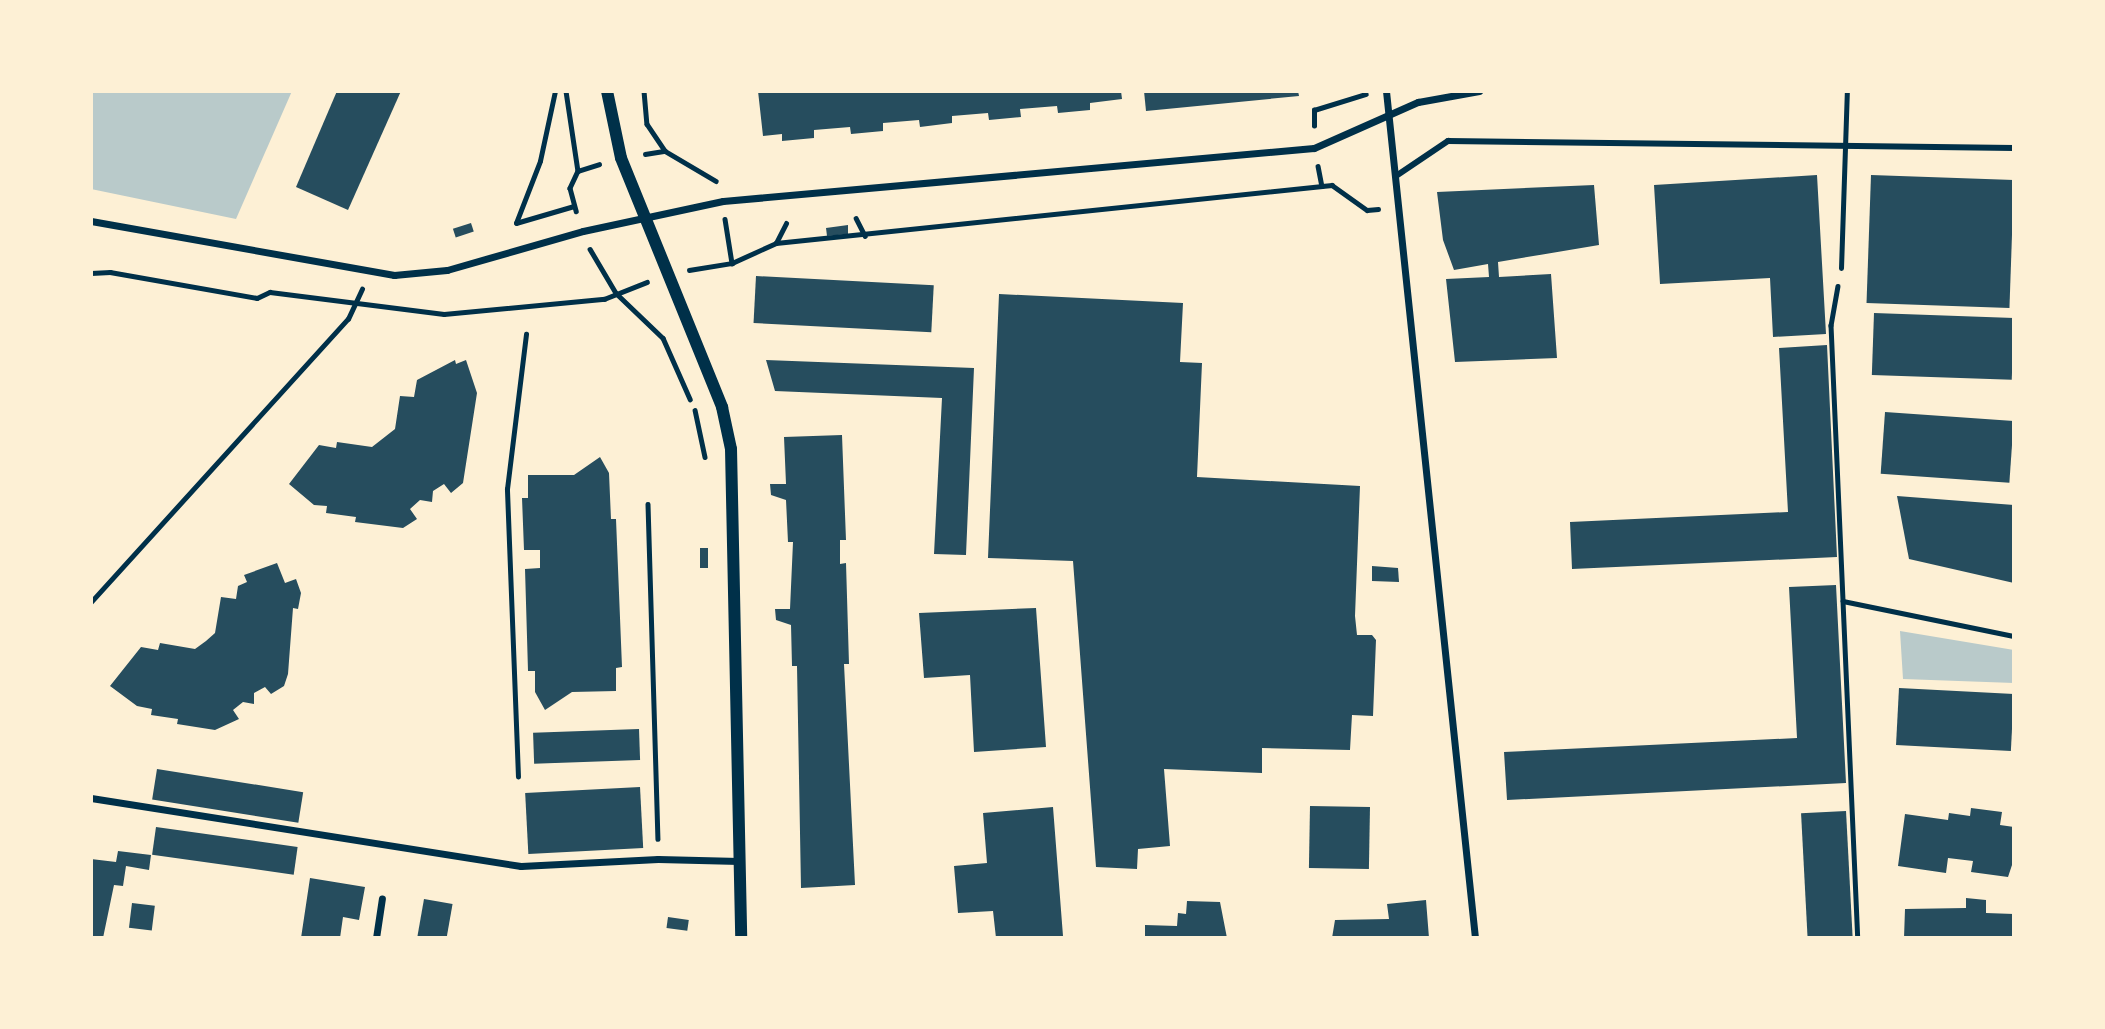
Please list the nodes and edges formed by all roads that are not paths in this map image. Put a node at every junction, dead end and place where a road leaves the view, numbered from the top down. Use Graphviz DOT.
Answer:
graph roads {
  1 [pos="607,91"];
  2 [pos="1386,91"];
  3 [pos="1479,91"];
  4 [pos="1847,91"];
  5 [pos="1390,118"];
  6 [pos="1845,144"];
  7 [pos="2014,148"];
  8 [pos="1396,176"];
  9 [pos="91,221"];
  10 [pos="645,221"];
  11 [pos="1841,268"];
  12 [pos="91,798"];
  13 [pos="739,861"];
  14 [pos="382,898"];
  15 [pos="376,938"];
  16 [pos="741,938"];
  17 [pos="1475,938"];
  1 -- 10 [label="street"];
  2 -- 5 [label="street"];
  3 -- 5 [label="street"];
  4 -- 6 [label="lane"];
  5 -- 8 [label="street"];
  5 -- 10 [label="street"];
  6 -- 7 [label="street"];
  6 -- 8 [label="street"];
  6 -- 11 [label="lane"];
  8 -- 17 [label="street"];
  9 -- 10 [label="street"];
  10 -- 13 [label="street"];
  12 -- 13 [label="street"];
  13 -- 16 [label="street"];
  14 -- 15 [label="street"];
}
